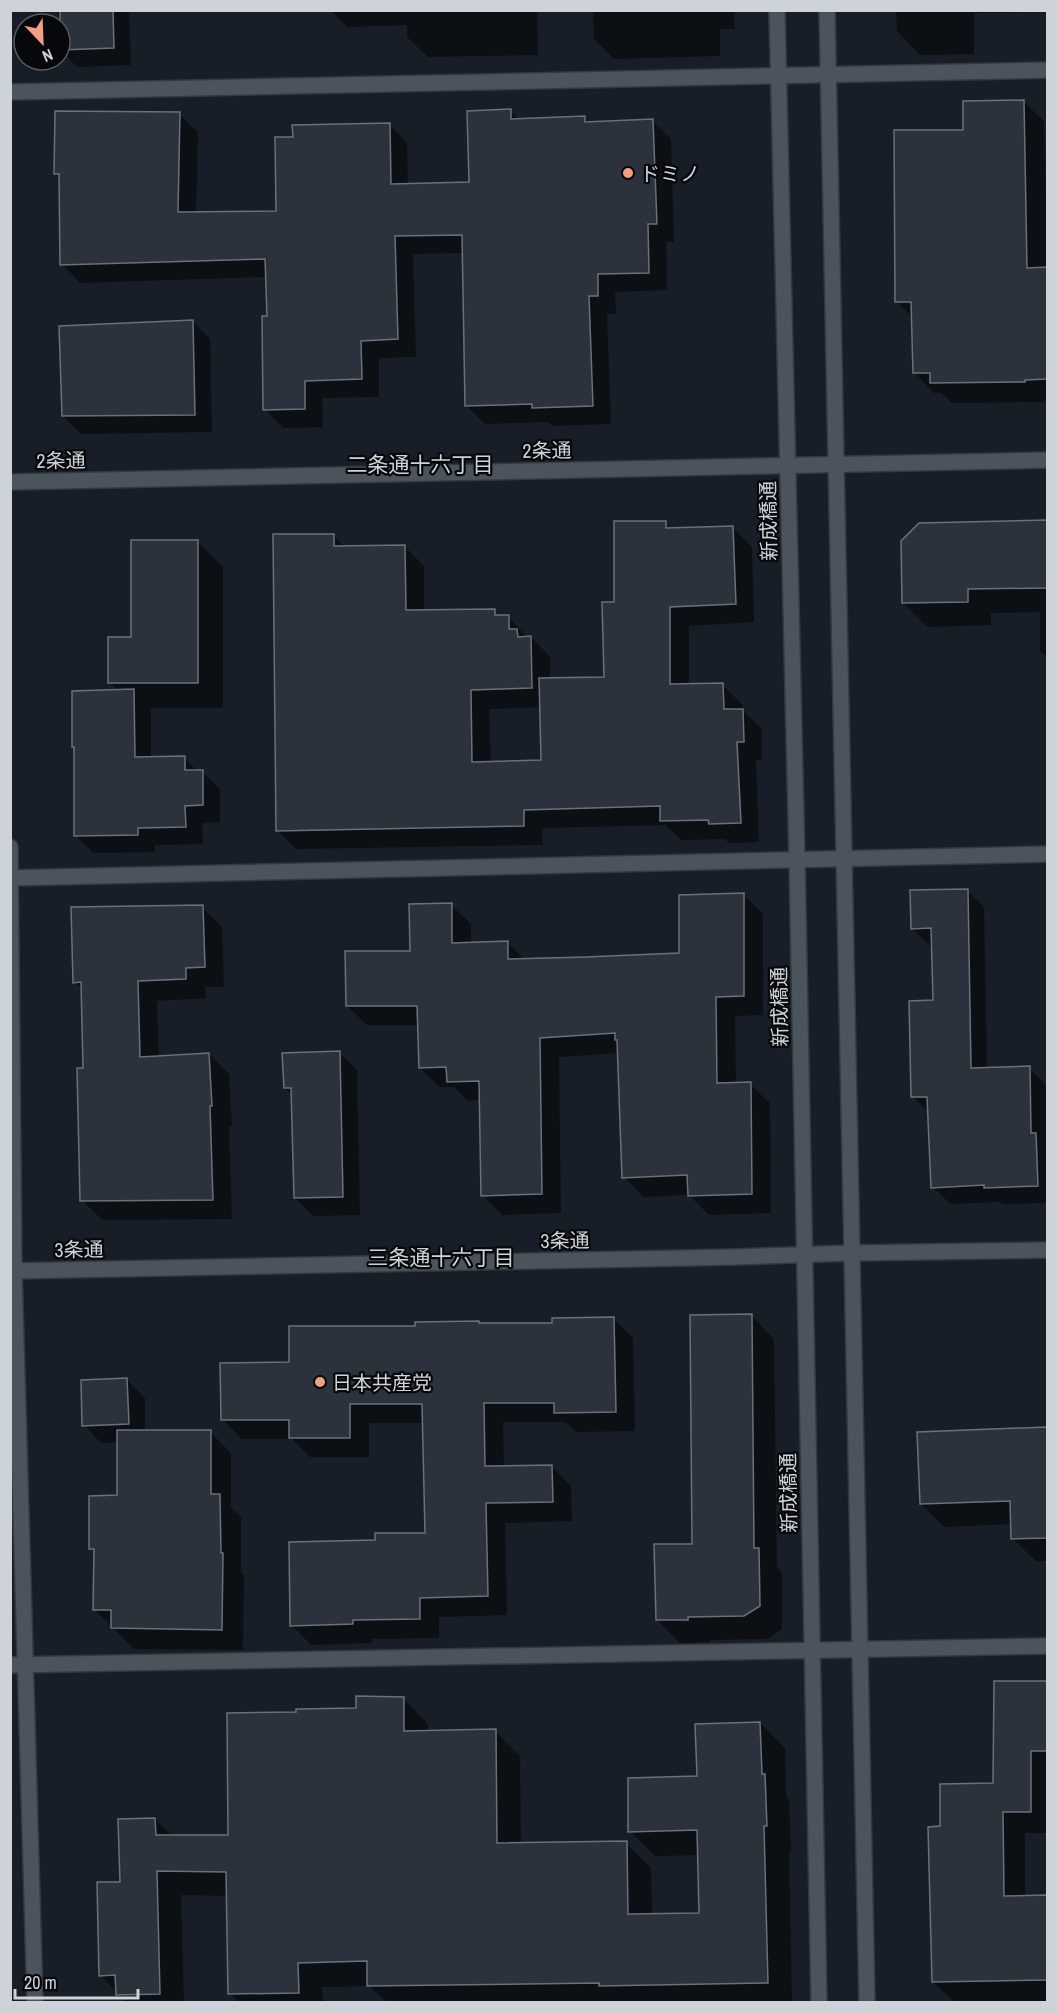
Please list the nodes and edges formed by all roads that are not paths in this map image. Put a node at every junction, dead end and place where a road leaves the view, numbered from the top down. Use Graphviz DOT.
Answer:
graph roads {
  1 [pos="777,10"];
  2 [pos="827,10"];
  3 [pos="1047,70"];
  4 [pos="828,75"];
  5 [pos="779,76"];
  6 [pos="10,92"];
  7 [pos="1047,460"];
  8 [pos="836,465"];
  9 [pos="788,466"];
  10 [pos="10,482"];
  11 [pos="10,847"];
  12 [pos="1047,854"];
  13 [pos="845,859"];
  14 [pos="798,860"];
  15 [pos="11,878"];
  16 [pos="1047,1250"];
  17 [pos="852,1252"];
  18 [pos="806,1254"];
  19 [pos="12,1271"];
  20 [pos="1047,1646"];
  21 [pos="860,1649"];
  22 [pos="811,1650"];
  23 [pos="10,1665"];
  24 [pos="27,1665"];
  25 [pos="35,2002"];
  26 [pos="819,2002"];
  27 [pos="867,2002"];
  1 -- 5 [label="street, 新成橋通"];
  2 -- 4 [label="street"];
  3 -- 4 [label="street"];
  4 -- 5 [label="street"];
  4 -- 8 [label="street"];
  5 -- 6 [label="street"];
  5 -- 9 [label="street, 新成橋通"];
  7 -- 8 [label="street, 2条通"];
  8 -- 9 [label="street, 2条通"];
  8 -- 13 [label="street"];
  9 -- 10 [label="street, 2条通"];
  9 -- 14 [label="street, 新成橋通"];
  11 -- 15 [label="street"];
  12 -- 13 [label="street"];
  13 -- 14 [label="street"];
  13 -- 17 [label="street"];
  14 -- 15 [label="street"];
  14 -- 18 [label="street, 新成橋通"];
  15 -- 19 [label="street"];
  16 -- 17 [label="street, 3条通"];
  17 -- 18 [label="street, 3条通"];
  17 -- 21 [label="street"];
  18 -- 19 [label="street, 3条通"];
  18 -- 22 [label="street, 新成橋通"];
  19 -- 24 [label="street"];
  20 -- 21 [label="street"];
  21 -- 22 [label="street"];
  21 -- 27 [label="street"];
  22 -- 24 [label="street"];
  22 -- 26 [label="street, 新成橋通"];
  23 -- 24 [label="street"];
  24 -- 25 [label="street"];
}
